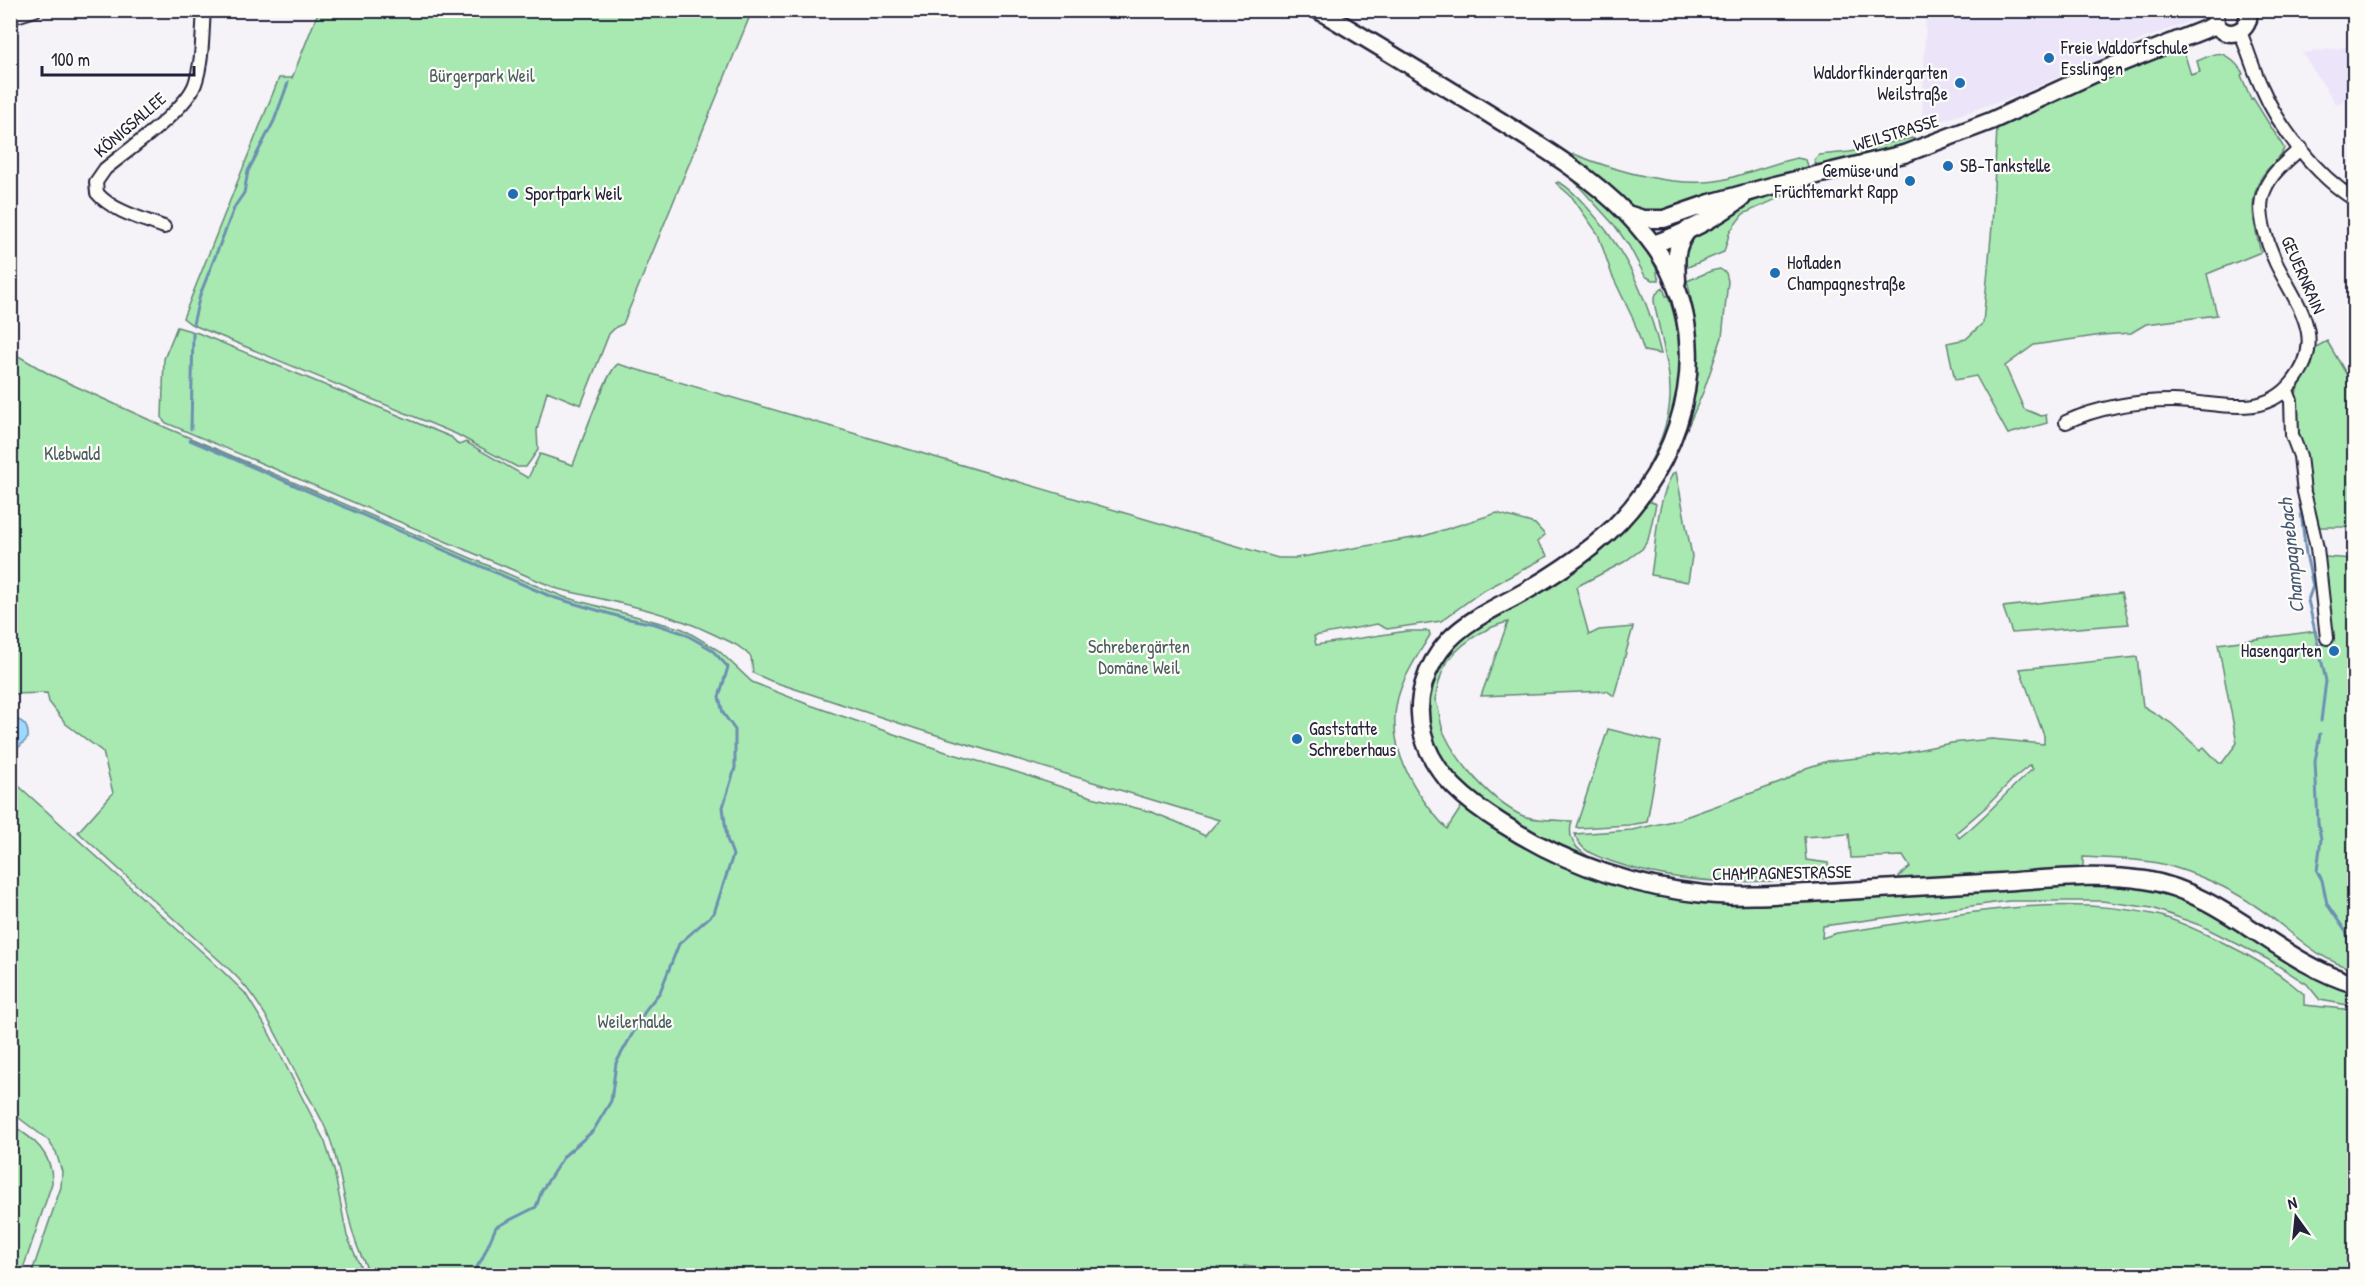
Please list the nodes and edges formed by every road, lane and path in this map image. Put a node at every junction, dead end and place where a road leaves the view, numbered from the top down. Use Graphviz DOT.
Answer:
graph roads {
  1 [pos="35,10"];
  2 [pos="204,10"];
  3 [pos="1318,10"];
  4 [pos="2250,11"];
  5 [pos="10,18"];
  6 [pos="2216,18"];
  7 [pos="2240,32"];
  8 [pos="2301,148"];
  9 [pos="1748,193"];
  10 [pos="2355,199"];
  11 [pos="1627,213"];
  12 [pos="1680,215"];
  13 [pos="164,227"];
  14 [pos="1690,229"];
  15 [pos="1653,244"];
  16 [pos="1671,261"];
  17 [pos="2287,390"];
  18 [pos="2066,422"];
  19 [pos="2327,638"];
  20 [pos="2355,984"];
  1 -- 5 [label="street"];
  2 -- 13 [label="street, KÖNIGSALLEE"];
  3 -- 11 [label="main road, WEILSTRASSE"];
  4 -- 7 [label="main road"];
  6 -- 7 [label="main road"];
  6 -- 9 [label="main road, WEILSTRASSE"];
  7 -- 8 [label="street"];
  8 -- 10 [label="street"];
  8 -- 17 [label="street, GEUERNRAIN"];
  9 -- 12 [label="main road, WEILSTRASSE"];
  9 -- 14 [label="main road, WEILSTRASSE"];
  11 -- 12 [label="main road, WEILSTRASSE"];
  11 -- 15 [label="main road, WEILSTRASSE"];
  12 -- 15 [label="main road"];
  14 -- 15 [label="main road, WEILSTRASSE"];
  14 -- 16 [label="main road"];
  15 -- 16 [label="main road, CHAMPAGNESTRASSE"];
  16 -- 20 [label="main road, CHAMPAGNESTRASSE"];
  17 -- 18 [label="street, GEUERNRAIN"];
  17 -- 19 [label="street"];
}
